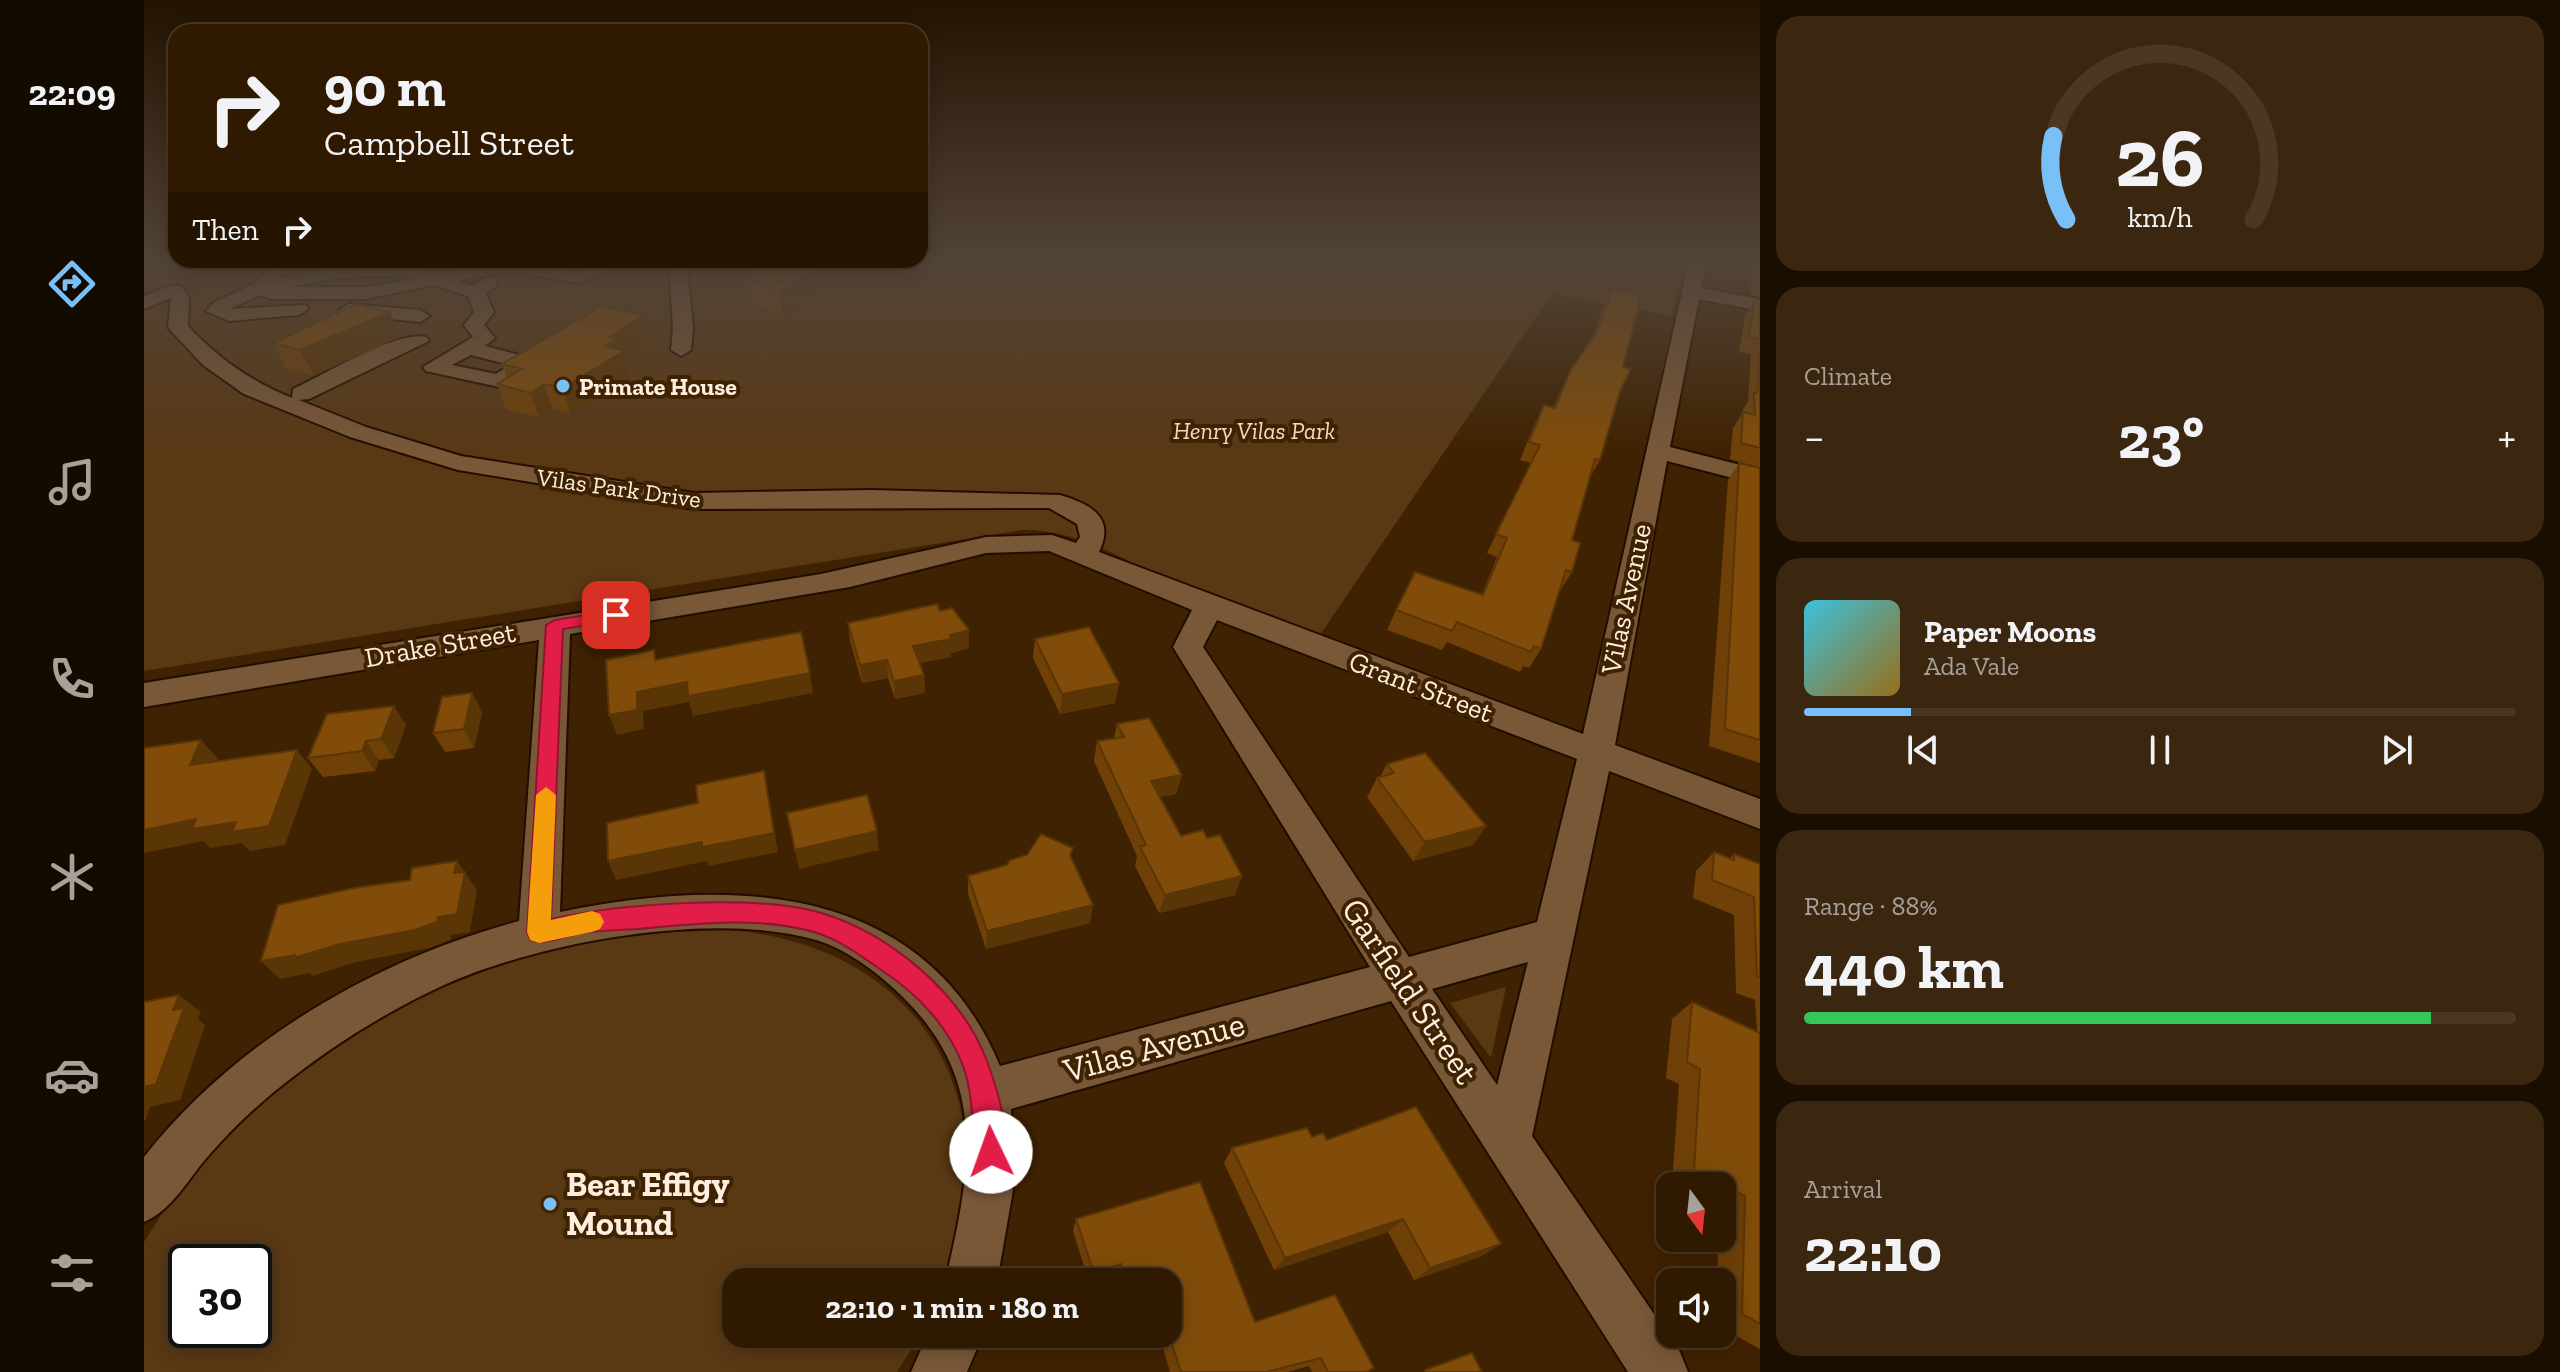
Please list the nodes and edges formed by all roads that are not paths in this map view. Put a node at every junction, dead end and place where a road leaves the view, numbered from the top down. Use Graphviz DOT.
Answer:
graph roads {
  1 [pos="178,325"];
  2 [pos="434,325"];
  3 [pos="474,325"];
  4 [pos="683,325"];
  5 [pos="1685,325"];
  6 [pos="419,341"];
  7 [pos="681,350"];
  8 [pos="301,394"];
  9 [pos="1658,451"];
  10 [pos="1760,478"];
  11 [pos="1083,557"];
  12 [pos="1209,606"];
  13 [pos="555,625"];
  14 [pos="144,695"];
  15 [pos="1596,753"];
  16 [pos="1760,814"];
  17 [pos="539,932"];
  18 [pos="1554,936"];
  19 [pos="1402,978"];
  20 [pos="986,1093"];
  21 [pos="1508,1138"];
  22 [pos="144,1197"];
  23 [pos="974,1268"];
  24 [pos="950,1348"];
  25 [pos="939,1372"];
  26 [pos="1660,1372"];
  1 -- 11 [label="street, Vilas Park Drive"];
  2 -- 6 [label="street"];
  3 -- 6 [label="street"];
  4 -- 7 [label="street"];
  5 -- 9 [label="street, Vilas Avenue"];
  6 -- 8 [label="street"];
  9 -- 10 [label="street"];
  9 -- 15 [label="street, Vilas Avenue"];
  11 -- 12 [label="street, Grant Street"];
  11 -- 13 [label="street, Drake Street"];
  12 -- 15 [label="street, Grant Street"];
  12 -- 19 [label="street, Garfield Street"];
  13 -- 14 [label="street, Drake Street"];
  13 -- 17 [label="street"];
  15 -- 16 [label="street, Grant Street"];
  15 -- 18 [label="street, Vilas Avenue"];
  17 -- 20 [label="street"];
  17 -- 22 [label="street"];
  18 -- 19 [label="street, Vilas Avenue"];
  18 -- 21 [label="street, Vilas Avenue"];
  19 -- 20 [label="street, Vilas Avenue"];
  19 -- 21 [label="street, Garfield Street"];
  20 -- 23 [label="street"];
  21 -- 26 [label="street, Garfield Street"];
  24 -- 25 [label="street"];
}
